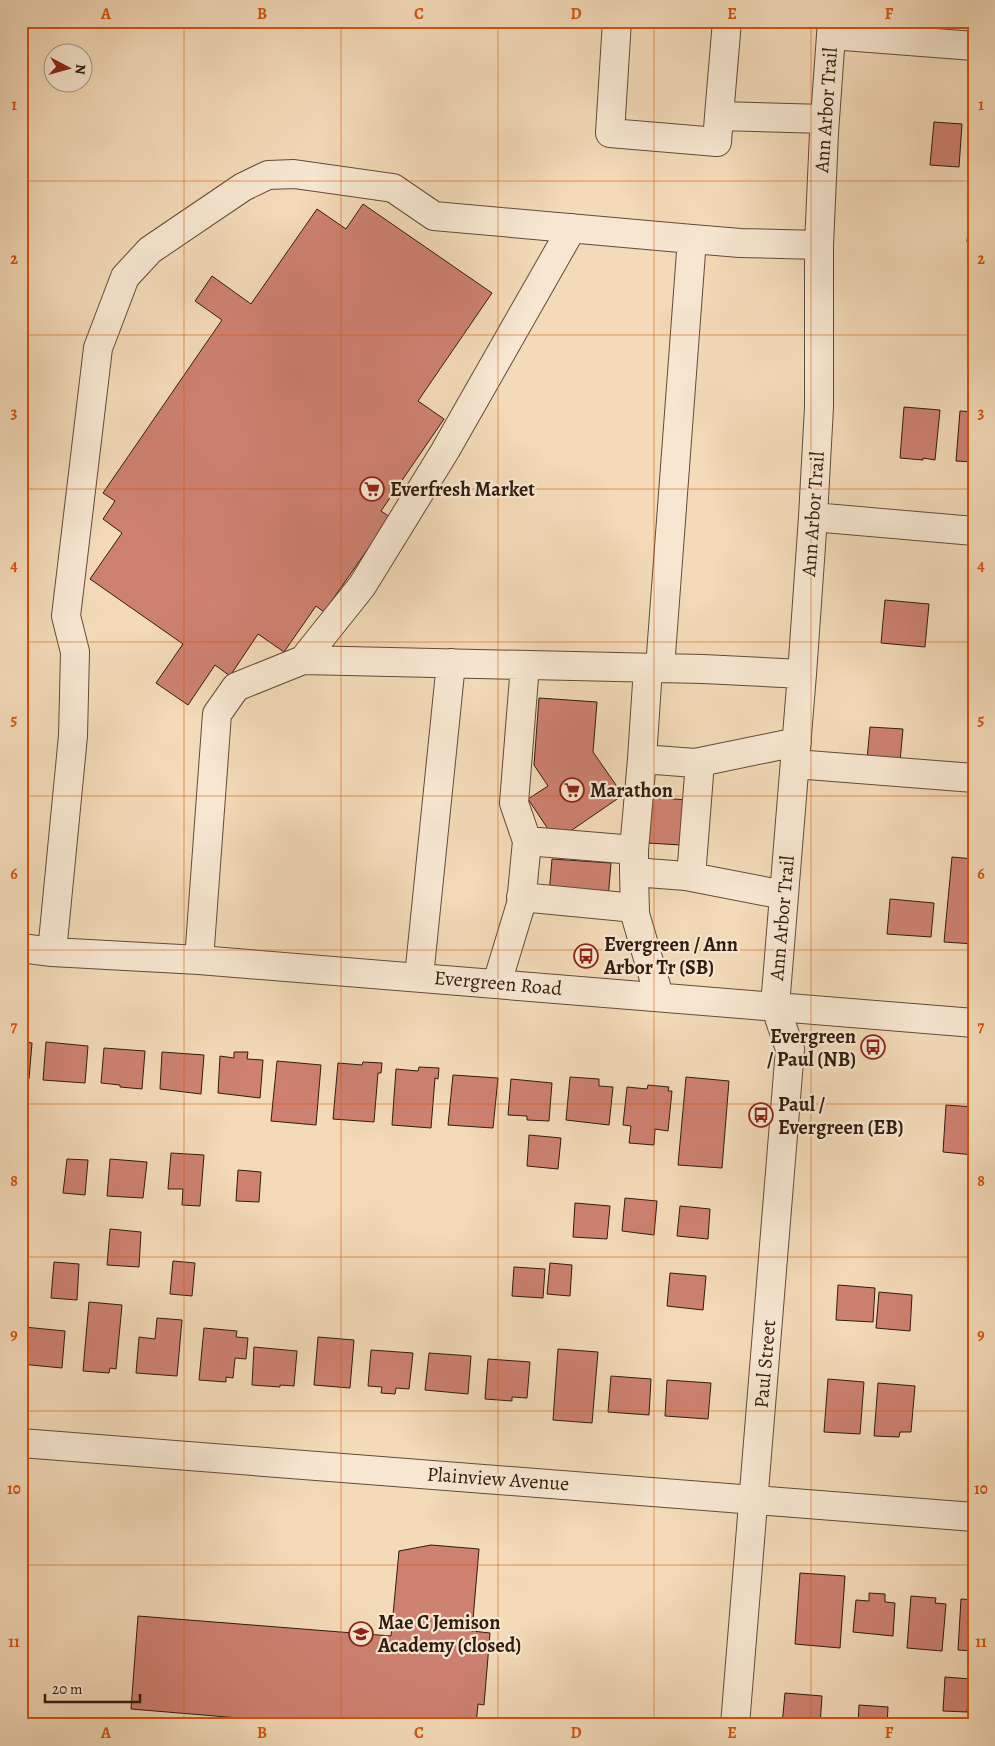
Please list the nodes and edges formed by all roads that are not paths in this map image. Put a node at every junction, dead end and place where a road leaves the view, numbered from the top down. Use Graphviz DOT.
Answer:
graph roads {
  1 [pos="617,21"];
  2 [pos="727,21"];
  3 [pos="832,28"];
  4 [pos="974,46"];
  5 [pos="719,116"];
  6 [pos="825,119"];
  7 [pos="572,228"];
  8 [pos="692,239"];
  9 [pos="819,245"];
  10 [pos="813,517"];
  11 [pos="974,532"];
  12 [pos="303,660"];
  13 [pos="451,663"];
  14 [pos="525,665"];
  15 [pos="654,668"];
  16 [pos="802,674"];
  17 [pos="796,753"];
  18 [pos="642,759"];
  19 [pos="700,762"];
  20 [pos="974,778"];
  21 [pos="527,841"];
  22 [pos="634,861"];
  23 [pos="692,877"];
  24 [pos="784,895"];
  25 [pos="521,898"];
  26 [pos="635,908"];
  27 [pos="21,948"];
  28 [pos="52,952"];
  29 [pos="199,960"];
  30 [pos="419,977"];
  31 [pos="497,983"];
  32 [pos="659,996"];
  33 [pos="775,1006"];
  34 [pos="974,1023"];
  35 [pos="21,1443"];
  36 [pos="754,1499"];
  37 [pos="974,1517"];
  38 [pos="735,1725"];
  1 -- 5 [label="street"];
  2 -- 5 [label="street"];
  3 -- 4 [label="street"];
  3 -- 6 [label="street, Ann Arbor Trail"];
  5 -- 6 [label="street"];
  6 -- 9 [label="street, Ann Arbor Trail"];
  7 -- 8 [label="street"];
  7 -- 12 [label="street"];
  7 -- 28 [label="street"];
  8 -- 9 [label="street"];
  8 -- 15 [label="street"];
  9 -- 10 [label="street, Ann Arbor Trail"];
  10 -- 11 [label="street"];
  10 -- 16 [label="street, Ann Arbor Trail"];
  12 -- 13 [label="street"];
  12 -- 29 [label="street"];
  13 -- 14 [label="street"];
  13 -- 30 [label="street"];
  14 -- 15 [label="street"];
  14 -- 21 [label="street"];
  15 -- 16 [label="street"];
  15 -- 18 [label="street"];
  16 -- 17 [label="street, Ann Arbor Trail"];
  17 -- 19 [label="street"];
  17 -- 20 [label="street"];
  17 -- 24 [label="street, Ann Arbor Trail"];
  18 -- 19 [label="street"];
  18 -- 22 [label="street"];
  19 -- 23 [label="street"];
  21 -- 22 [label="street"];
  21 -- 25 [label="street"];
  22 -- 23 [label="street"];
  22 -- 26 [label="street"];
  23 -- 24 [label="street"];
  24 -- 33 [label="street, Ann Arbor Trail"];
  25 -- 26 [label="street"];
  25 -- 31 [label="street"];
  26 -- 32 [label="street"];
  27 -- 28 [label="street, Evergreen Road"];
  28 -- 29 [label="street, Evergreen Road"];
  29 -- 30 [label="street, Evergreen Road"];
  30 -- 31 [label="street, Evergreen Road"];
  31 -- 32 [label="street, Evergreen Road"];
  32 -- 33 [label="street, Evergreen Road"];
  33 -- 34 [label="street, Evergreen Road"];
  33 -- 36 [label="street, Paul Street"];
  35 -- 36 [label="street, Plainview Avenue"];
  36 -- 37 [label="street, Plainview Avenue"];
  36 -- 38 [label="street, Paul Street"];
}
